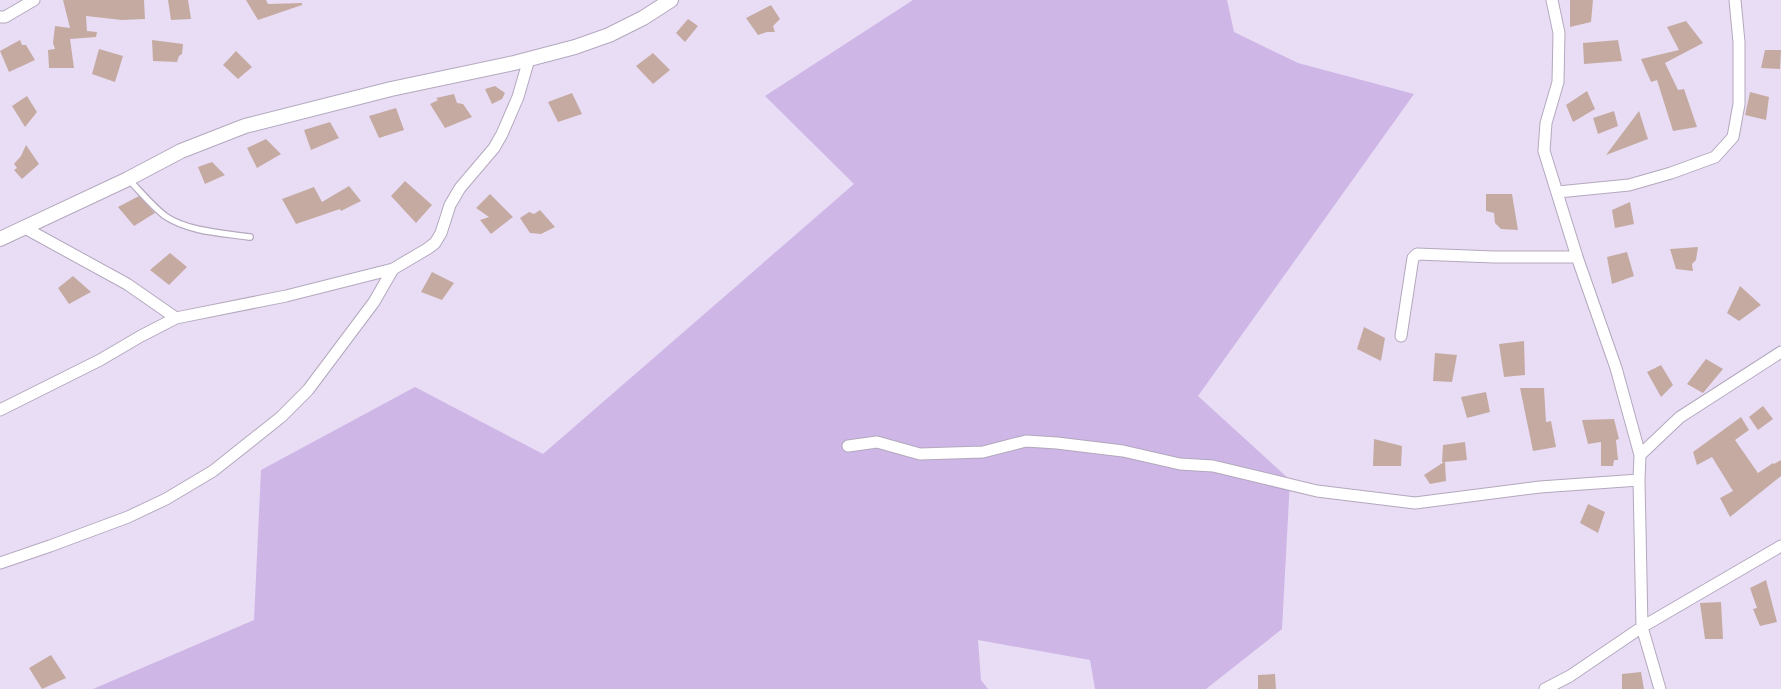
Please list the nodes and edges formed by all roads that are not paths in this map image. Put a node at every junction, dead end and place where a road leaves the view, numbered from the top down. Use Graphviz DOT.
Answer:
graph roads {
  1 [pos="34,0"];
  2 [pos="671,0"];
  3 [pos="1552,0"];
  4 [pos="1736,0"];
  5 [pos="0,17"];
  6 [pos="529,59"];
  7 [pos="128,179"];
  8 [pos="1558,192"];
  9 [pos="23,227"];
  10 [pos="250,237"];
  11 [pos="0,239"];
  12 [pos="1577,257"];
  13 [pos="393,269"];
  14 [pos="176,318"];
  15 [pos="1401,336"];
  16 [pos="1781,352"];
  17 [pos="0,410"];
  18 [pos="848,446"];
  19 [pos="1640,455"];
  20 [pos="1638,480"];
  21 [pos="1781,546"];
  22 [pos="0,562"];
  23 [pos="1642,627"];
  24 [pos="1545,689"];
  25 [pos="1660,689"];
  1 -- 5 [label="street"];
  2 -- 6 [label="street"];
  3 -- 8 [label="street"];
  4 -- 8 [label="street"];
  6 -- 7 [label="street"];
  6 -- 13 [label="street"];
  7 -- 9 [label="street"];
  7 -- 10 [label="lane"];
  8 -- 12 [label="street"];
  9 -- 11 [label="street"];
  9 -- 14 [label="street"];
  12 -- 15 [label="street"];
  12 -- 19 [label="street"];
  13 -- 14 [label="street"];
  13 -- 22 [label="street"];
  14 -- 17 [label="street"];
  16 -- 19 [label="street"];
  18 -- 20 [label="street"];
  19 -- 20 [label="street"];
  20 -- 23 [label="street"];
  21 -- 23 [label="street"];
  23 -- 24 [label="street"];
  23 -- 25 [label="street"];
}
